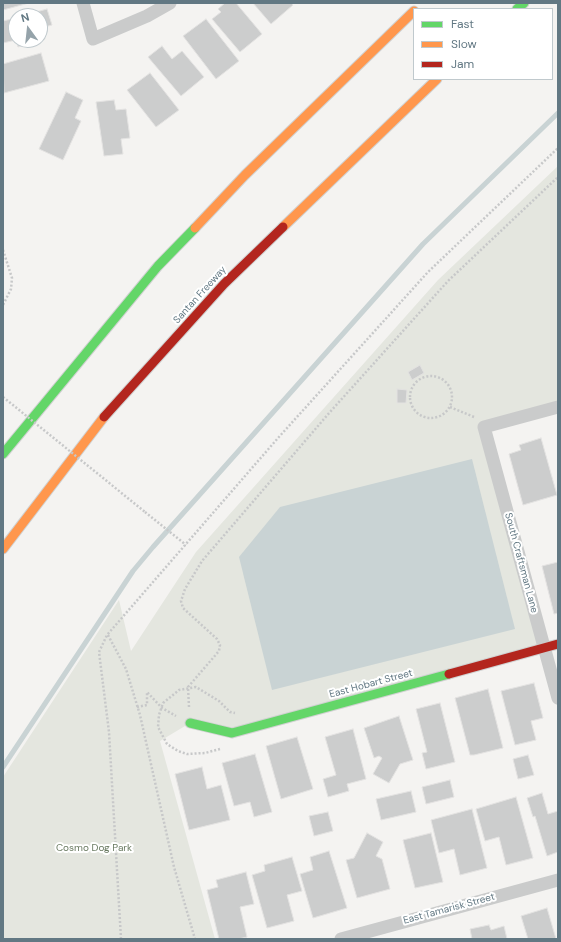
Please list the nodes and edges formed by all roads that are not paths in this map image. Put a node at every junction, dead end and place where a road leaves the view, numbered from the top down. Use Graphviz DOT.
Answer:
graph roads {
  1 [pos="83,3"];
  2 [pos="170,3"];
  3 [pos="413,11"];
  4 [pos="436,80"];
  5 [pos="558,407"];
  6 [pos="3,454"];
  7 [pos="3,549"];
  8 [pos="558,644"];
  9 [pos="544,648"];
  10 [pos="558,698"];
  11 [pos="190,723"];
  12 [pos="558,880"];
  13 [pos="340,939"];
  1 -- 2 [label="street"];
  3 -- 6 [label="main road"];
  4 -- 7 [label="main road, Santan Freeway"];
  5 -- 9 [label="street, South Craftsman Lane"];
  8 -- 9 [label="main road, East Hobart Street"];
  9 -- 10 [label="street, South Craftsman Lane"];
  9 -- 11 [label="main road, East Hobart Street"];
  12 -- 13 [label="street, East Tamarisk Street"];
}
